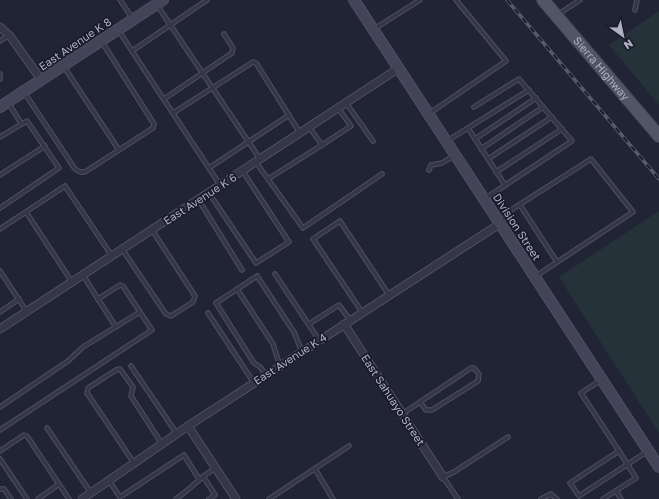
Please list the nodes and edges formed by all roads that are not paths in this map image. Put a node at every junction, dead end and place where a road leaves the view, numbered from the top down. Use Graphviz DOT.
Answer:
graph roads {
  1 [pos="122,0"];
  2 [pos="207,0"];
  3 [pos="354,0"];
  4 [pos="420,0"];
  5 [pos="456,0"];
  6 [pos="543,0"];
  7 [pos="580,0"];
  8 [pos="637,0"];
  9 [pos="160,2"];
  10 [pos="635,10"];
  11 [pos="557,16"];
  12 [pos="133,20"];
  13 [pos="170,26"];
  14 [pos="0,27"];
  15 [pos="118,29"];
  16 [pos="373,29"];
  17 [pos="224,34"];
  18 [pos="9,35"];
  19 [pos="0,40"];
  20 [pos="102,41"];
  21 [pos="132,51"];
  22 [pos="63,66"];
  23 [pos="399,68"];
  24 [pos="0,74"];
  25 [pos="202,74"];
  26 [pos="0,79"];
  27 [pos="42,80"];
  28 [pos="212,88"];
  29 [pos="528,90"];
  30 [pos="24,92"];
  31 [pos="536,98"];
  32 [pos="164,99"];
  33 [pos="346,103"];
  34 [pos="4,105"];
  35 [pos="474,107"];
  36 [pos="544,107"];
  37 [pos="338,108"];
  38 [pos="173,113"];
  39 [pos="429,113"];
  40 [pos="289,115"];
  41 [pos="552,117"];
  42 [pos="21,123"];
  43 [pos="309,127"];
  44 [pos="468,128"];
  45 [pos="562,129"];
  46 [pos="300,133"];
  47 [pos="659,136"];
  48 [pos="0,137"];
  49 [pos="475,139"];
  50 [pos="373,141"];
  51 [pos="447,141"];
  52 [pos="248,142"];
  53 [pos="322,145"];
  54 [pos="45,146"];
  55 [pos="481,149"];
  56 [pos="118,150"];
  57 [pos="456,154"];
  58 [pos="258,160"];
  59 [pos="488,160"];
  60 [pos="209,168"];
  61 [pos="242,170"];
  62 [pos="429,170"];
  63 [pos="496,172"];
  64 [pos="382,174"];
  65 [pos="0,175"];
  66 [pos="268,179"];
  67 [pos="220,185"];
  68 [pos="505,186"];
  69 [pos="209,192"];
  70 [pos="198,199"];
  71 [pos="485,199"];
  72 [pos="520,205"];
  73 [pos="0,208"];
  74 [pos="26,212"];
  75 [pos="500,223"];
  76 [pos="0,229"];
  77 [pos="152,230"];
  78 [pos="122,249"];
  79 [pos="112,256"];
  80 [pos="557,262"];
  81 [pos="242,270"];
  82 [pos="0,271"];
  83 [pos="276,274"];
  84 [pos="83,275"];
  85 [pos="536,277"];
  86 [pos="72,282"];
  87 [pos="238,288"];
  88 [pos="389,295"];
  89 [pos="19,300"];
  90 [pos="98,300"];
  91 [pos="0,312"];
  92 [pos="27,312"];
  93 [pos="140,312"];
  94 [pos="362,312"];
  95 [pos="208,313"];
  96 [pos="347,322"];
  97 [pos="309,324"];
  98 [pos="116,327"];
  99 [pos="0,329"];
  100 [pos="320,340"];
  101 [pos="302,352"];
  102 [pos="132,366"];
  103 [pos="280,366"];
  104 [pos="266,375"];
  105 [pos="602,379"];
  106 [pos="254,383"];
  107 [pos="420,402"];
  108 [pos="1,404"];
  109 [pos="402,414"];
  110 [pos="188,426"];
  111 [pos="47,428"];
  112 [pos="0,430"];
  113 [pos="177,434"];
  114 [pos="508,437"];
  115 [pos="162,444"];
  116 [pos="350,446"];
  117 [pos="0,451"];
  118 [pos="619,451"];
  119 [pos="648,451"];
  120 [pos="0,459"];
  121 [pos="134,464"];
  122 [pos="627,464"];
  123 [pos="659,467"];
  124 [pos="215,468"];
  125 [pos="315,469"];
  126 [pos="203,476"];
  127 [pos="442,477"];
  128 [pos="199,479"];
  129 [pos="109,481"];
  130 [pos="59,484"];
  131 [pos="0,488"];
  132 [pos="616,491"];
  133 [pos="91,493"];
  134 [pos="121,498"];
  135 [pos="11,499"];
  136 [pos="27,499"];
  137 [pos="38,499"];
  138 [pos="69,499"];
  139 [pos="82,499"];
  140 [pos="176,499"];
  141 [pos="209,499"];
  142 [pos="236,499"];
  143 [pos="269,499"];
  144 [pos="333,499"];
  145 [pos="458,499"];
  146 [pos="541,499"];
  147 [pos="557,499"];
  148 [pos="603,499"];
  149 [pos="621,499"];
  1 -- 12 [label="lane"];
  2 -- 13 [label="lane"];
  3 -- 16 [label="main road, Division Street"];
  4 -- 16 [label="lane"];
  5 -- 39 [label="lane"];
  6 -- 11 [label="main road, Sierra Highway"];
  7 -- 11 [label="lane"];
  8 -- 10 [label="lane"];
  9 -- 12 [label="main road, East Avenue K 8"];
  9 -- 13 [label="lane"];
  11 -- 47 [label="main road, Sierra Highway"];
  12 -- 15 [label="main road, East Avenue K 8"];
  13 -- 21 [label="lane"];
  13 -- 25 [label="lane"];
  14 -- 18 [label="street"];
  15 -- 20 [label="main road, East Avenue K 8"];
  15 -- 21 [label="lane"];
  16 -- 23 [label="main road, Division Street"];
  17 -- 25 [label="lane"];
  18 -- 19 [label="lane"];
  18 -- 27 [label="street"];
  20 -- 22 [label="main road, East Avenue K 8"];
  20 -- 56 [label="lane"];
  21 -- 32 [label="lane"];
  22 -- 27 [label="main road, East Avenue K 8"];
  22 -- 56 [label="lane"];
  23 -- 33 [label="street, East Avenue K 6"];
  23 -- 39 [label="main road, Division Street"];
  24 -- 26 [label="lane"];
  25 -- 28 [label="lane"];
  25 -- 32 [label="lane"];
  27 -- 30 [label="main road, East Avenue K 8"];
  28 -- 38 [label="lane"];
  28 -- 40 [label="lane"];
  28 -- 52 [label="lane"];
  29 -- 31 [label="lane"];
  29 -- 35 [label="lane"];
  29 -- 44 [label="lane"];
  30 -- 34 [label="main road, East Avenue K 8"];
  30 -- 56 [label="lane"];
  31 -- 36 [label="lane"];
  31 -- 49 [label="lane"];
  32 -- 38 [label="lane"];
  33 -- 37 [label="street, East Avenue K 6"];
  33 -- 50 [label="lane"];
  34 -- 42 [label="lane"];
  36 -- 41 [label="lane"];
  36 -- 55 [label="lane"];
  37 -- 43 [label="street, East Avenue K 6"];
  37 -- 53 [label="lane"];
  38 -- 60 [label="lane"];
  39 -- 51 [label="main road, Division Street"];
  40 -- 46 [label="lane"];
  40 -- 52 [label="lane"];
  41 -- 45 [label="lane"];
  41 -- 59 [label="lane"];
  42 -- 48 [label="lane"];
  42 -- 54 [label="lane"];
  43 -- 46 [label="street, East Avenue K 6"];
  43 -- 53 [label="lane"];
  44 -- 49 [label="lane"];
  44 -- 51 [label="lane"];
  45 -- 63 [label="lane"];
  45 -- 68 [label="lane"];
  46 -- 58 [label="street, East Avenue K 6"];
  49 -- 55 [label="lane"];
  51 -- 57 [label="main road, Division Street"];
  52 -- 58 [label="lane"];
  52 -- 60 [label="lane"];
  53 -- 66 [label="lane"];
  54 -- 65 [label="lane"];
  54 -- 73 [label="lane"];
  55 -- 59 [label="lane"];
  57 -- 62 [label="lane"];
  57 -- 71 [label="main road, Division Street"];
  58 -- 61 [label="street, East Avenue K 6"];
  58 -- 66 [label="lane"];
  59 -- 63 [label="lane"];
  60 -- 67 [label="lane"];
  61 -- 67 [label="street, East Avenue K 6"];
  61 -- 69 [label="lane"];
  63 -- 68 [label="lane"];
  64 -- 66 [label="lane"];
  67 -- 69 [label="street, East Avenue K 6"];
  68 -- 71 [label="lane"];
  69 -- 70 [label="street, East Avenue K 6"];
  70 -- 77 [label="street, East Avenue K 6"];
  70 -- 81 [label="lane"];
  71 -- 75 [label="main road, Division Street"];
  72 -- 75 [label="lane"];
  72 -- 80 [label="lane"];
  72 -- 80 [label="lane"];
  74 -- 76 [label="lane"];
  74 -- 79 [label="lane"];
  74 -- 86 [label="lane"];
  75 -- 85 [label="main road, Division Street"];
  75 -- 88 [label="street, East Avenue K 4"];
  77 -- 78 [label="street, East Avenue K 6"];
  77 -- 78 [label="lane"];
  78 -- 79 [label="street, East Avenue K 6"];
  79 -- 84 [label="street, East Avenue K 6"];
  80 -- 85 [label="lane"];
  82 -- 89 [label="lane"];
  83 -- 97 [label="lane"];
  84 -- 86 [label="street, East Avenue K 6"];
  84 -- 90 [label="lane"];
  85 -- 105 [label="main road, Division Street"];
  86 -- 92 [label="street, East Avenue K 6"];
  87 -- 101 [label="lane"];
  87 -- 103 [label="lane"];
  87 -- 104 [label="lane"];
  88 -- 94 [label="street, East Avenue K 4"];
  88 -- 94 [label="lane"];
  89 -- 91 [label="lane"];
  89 -- 92 [label="lane"];
  90 -- 93 [label="lane"];
  90 -- 98 [label="lane"];
  92 -- 99 [label="street, East Avenue K 6"];
  93 -- 98 [label="lane"];
  93 -- 112 [label="lane"];
  94 -- 96 [label="street, East Avenue K 4"];
  95 -- 106 [label="lane"];
  96 -- 97 [label="lane"];
  96 -- 100 [label="street, East Avenue K 4"];
  96 -- 109 [label="street, East Sahuayo Street"];
  97 -- 100 [label="lane"];
  98 -- 108 [label="lane"];
  100 -- 101 [label="street, East Avenue K 4"];
  101 -- 103 [label="street, East Avenue K 4"];
  102 -- 113 [label="lane"];
  103 -- 104 [label="street, East Avenue K 4"];
  104 -- 106 [label="street, East Avenue K 4"];
  105 -- 118 [label="lane"];
  105 -- 119 [label="main road, Division Street"];
  106 -- 110 [label="street, East Avenue K 4"];
  107 -- 107 [label="lane"];
  107 -- 109 [label="lane"];
  109 -- 127 [label="street, East Sahuayo Street"];
  110 -- 113 [label="street, East Avenue K 4"];
  110 -- 124 [label="street"];
  111 -- 133 [label="lane"];
  113 -- 115 [label="street, East Avenue K 4"];
  114 -- 127 [label="lane"];
  115 -- 121 [label="street, East Avenue K 4"];
  115 -- 121 [label="lane"];
  116 -- 125 [label="lane"];
  117 -- 130 [label="lane"];
  118 -- 122 [label="lane"];
  118 -- 122 [label="lane"];
  119 -- 122 [label="lane"];
  119 -- 123 [label="main road, Division Street"];
  120 -- 136 [label="lane"];
  121 -- 129 [label="street, East Avenue K 4"];
  122 -- 132 [label="lane"];
  124 -- 126 [label="lane"];
  124 -- 142 [label="street"];
  125 -- 143 [label="lane"];
  125 -- 144 [label="lane"];
  126 -- 128 [label="lane"];
  126 -- 141 [label="lane"];
  127 -- 145 [label="lane"];
  128 -- 134 [label="lane"];
  128 -- 140 [label="lane"];
  129 -- 133 [label="street, East Avenue K 4"];
  129 -- 134 [label="lane"];
  130 -- 137 [label="lane"];
  130 -- 138 [label="lane"];
  131 -- 135 [label="lane"];
  132 -- 148 [label="lane"];
  132 -- 149 [label="lane"];
  133 -- 139 [label="street, East Avenue K 4"];
  146 -- 147 [label="lane"];
}
